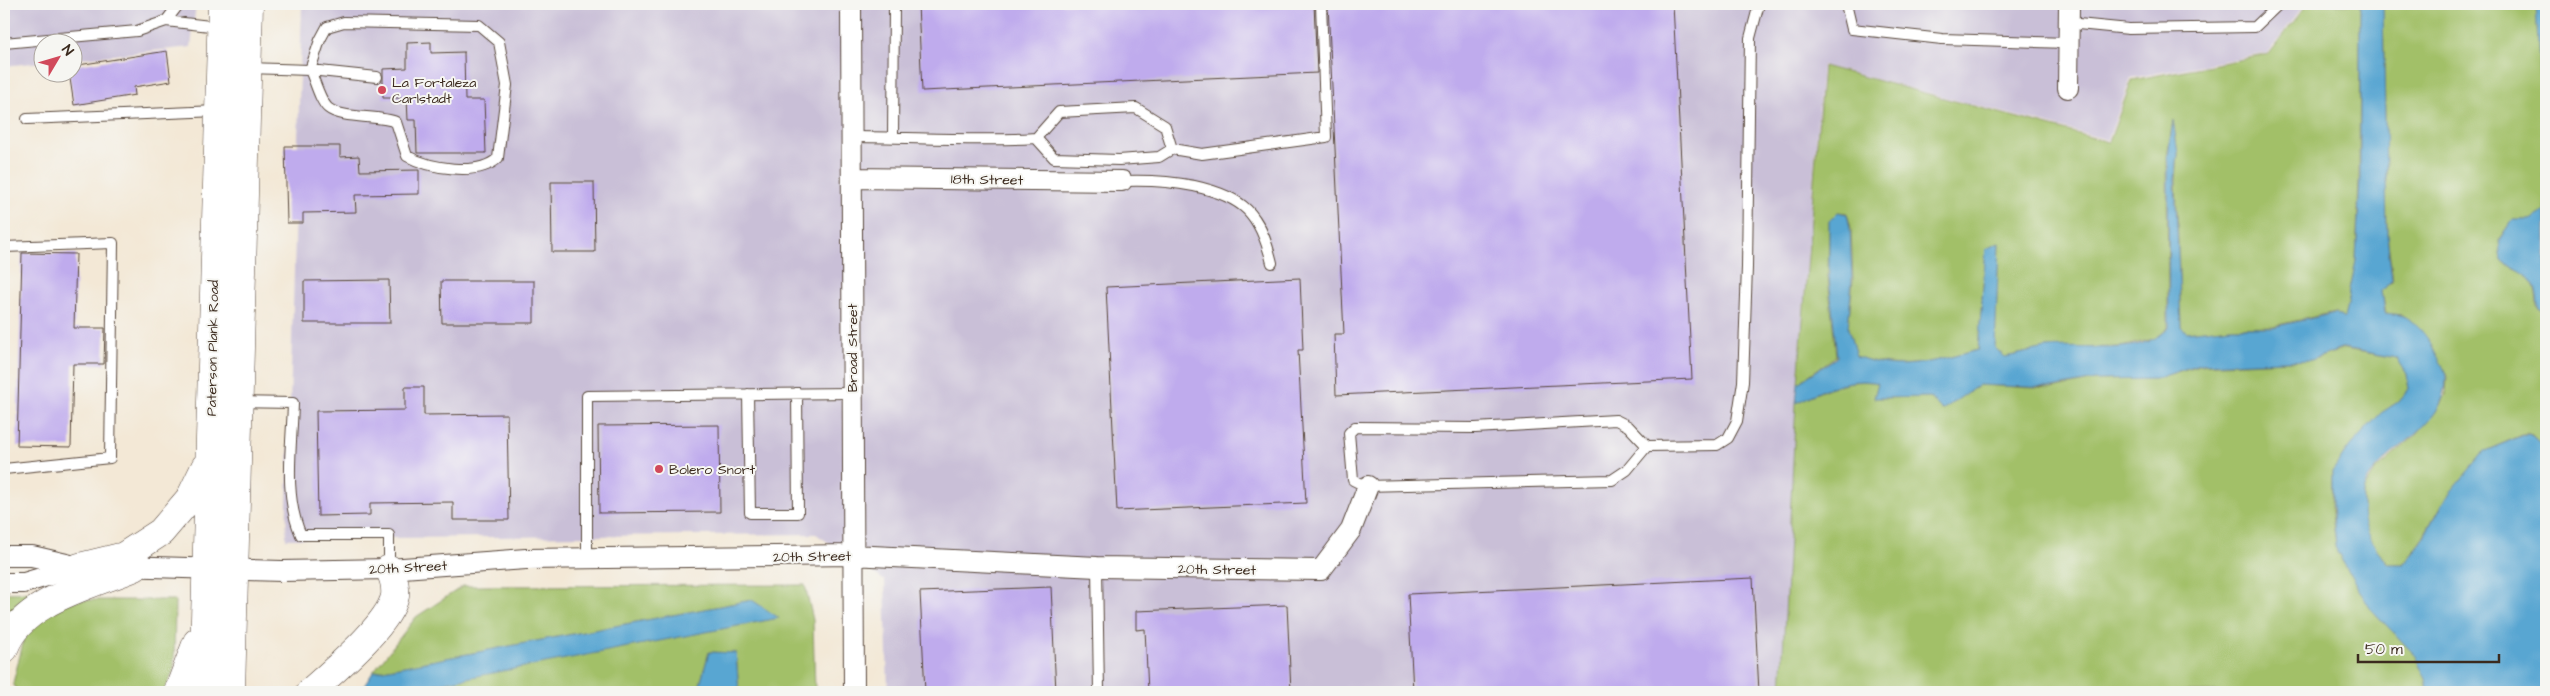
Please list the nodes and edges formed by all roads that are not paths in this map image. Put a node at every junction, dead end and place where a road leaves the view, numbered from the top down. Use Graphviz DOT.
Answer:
graph roads {
  1 [pos="179,4"];
  2 [pos="249,4"];
  3 [pos="851,4"];
  4 [pos="894,4"];
  5 [pos="1321,4"];
  6 [pos="1759,4"];
  7 [pos="1846,4"];
  8 [pos="2279,4"];
  9 [pos="2068,13"];
  10 [pos="221,15"];
  11 [pos="166,21"];
  12 [pos="4,43"];
  13 [pos="2068,43"];
  14 [pos="247,68"];
  15 [pos="310,70"];
  16 [pos="377,78"];
  17 [pos="2068,88"];
  18 [pos="218,111"];
  19 [pos="27,119"];
  20 [pos="851,137"];
  21 [pos="893,137"];
  22 [pos="1036,138"];
  23 [pos="1172,149"];
  24 [pos="852,178"];
  25 [pos="1122,180"];
  26 [pos="4,247"];
  27 [pos="1272,263"];
  28 [pos="797,393"];
  29 [pos="852,393"];
  30 [pos="748,394"];
  31 [pos="238,402"];
  32 [pos="1648,446"];
  33 [pos="209,459"];
  34 [pos="4,469"];
  35 [pos="1368,486"];
  36 [pos="852,555"];
  37 [pos="4,556"];
  38 [pos="587,559"];
  39 [pos="79,566"];
  40 [pos="137,566"];
  41 [pos="1097,567"];
  42 [pos="206,569"];
  43 [pos="234,570"];
  44 [pos="389,570"];
  45 [pos="4,582"];
  46 [pos="205,619"];
  47 [pos="4,649"];
  48 [pos="178,692"];
  49 [pos="203,692"];
  50 [pos="231,692"];
  51 [pos="310,692"];
  52 [pos="854,692"];
  53 [pos="1099,692"];
  1 -- 11 [label="lane"];
  2 -- 14 [label="main road, Paterson Plank Road"];
  3 -- 20 [label="street, Broad Street"];
  4 -- 21 [label="lane"];
  5 -- 23 [label="lane"];
  6 -- 32 [label="lane"];
  7 -- 13 [label="lane"];
  8 -- 9 [label="lane"];
  9 -- 13 [label="street"];
  10 -- 11 [label="lane"];
  10 -- 18 [label="main road, Paterson Plank Road"];
  11 -- 12 [label="lane"];
  13 -- 17 [label="street"];
  14 -- 15 [label="lane"];
  14 -- 31 [label="main road, Paterson Plank Road"];
  15 -- 15 [label="lane"];
  15 -- 16 [label="lane"];
  18 -- 19 [label="lane"];
  18 -- 33 [label="main road, Paterson Plank Road"];
  20 -- 21 [label="lane"];
  20 -- 24 [label="street, Broad Street"];
  21 -- 22 [label="lane"];
  22 -- 23 [label="lane"];
  22 -- 23 [label="lane"];
  24 -- 25 [label="street, 18th Street"];
  24 -- 29 [label="street, Broad Street"];
  25 -- 27 [label="lane"];
  26 -- 34 [label="lane"];
  28 -- 29 [label="lane"];
  28 -- 30 [label="lane"];
  28 -- 30 [label="lane"];
  29 -- 36 [label="street, Broad Street"];
  30 -- 38 [label="lane"];
  31 -- 43 [label="main road, Paterson Plank Road"];
  31 -- 44 [label="lane"];
  32 -- 35 [label="lane"];
  32 -- 35 [label="lane"];
  33 -- 39 [label="main road"];
  33 -- 42 [label="main road, Paterson Plank Road"];
  35 -- 41 [label="street, 20th Street"];
  36 -- 38 [label="street, 20th Street"];
  36 -- 41 [label="street, 20th Street"];
  36 -- 52 [label="street, Broad Street"];
  37 -- 39 [label="street"];
  38 -- 44 [label="street, 20th Street"];
  39 -- 40 [label="street, 20th Street"];
  39 -- 45 [label="street"];
  40 -- 42 [label="street, 20th Street"];
  40 -- 47 [label="main road"];
  41 -- 53 [label="lane"];
  42 -- 43 [label="street, 20th Street"];
  42 -- 46 [label="main road, Paterson Plank Road"];
  43 -- 44 [label="street, 20th Street"];
  43 -- 50 [label="main road, Paterson Plank Road"];
  44 -- 51 [label="main road"];
  46 -- 48 [label="main road"];
  46 -- 49 [label="main road, Paterson Plank Road"];
}
